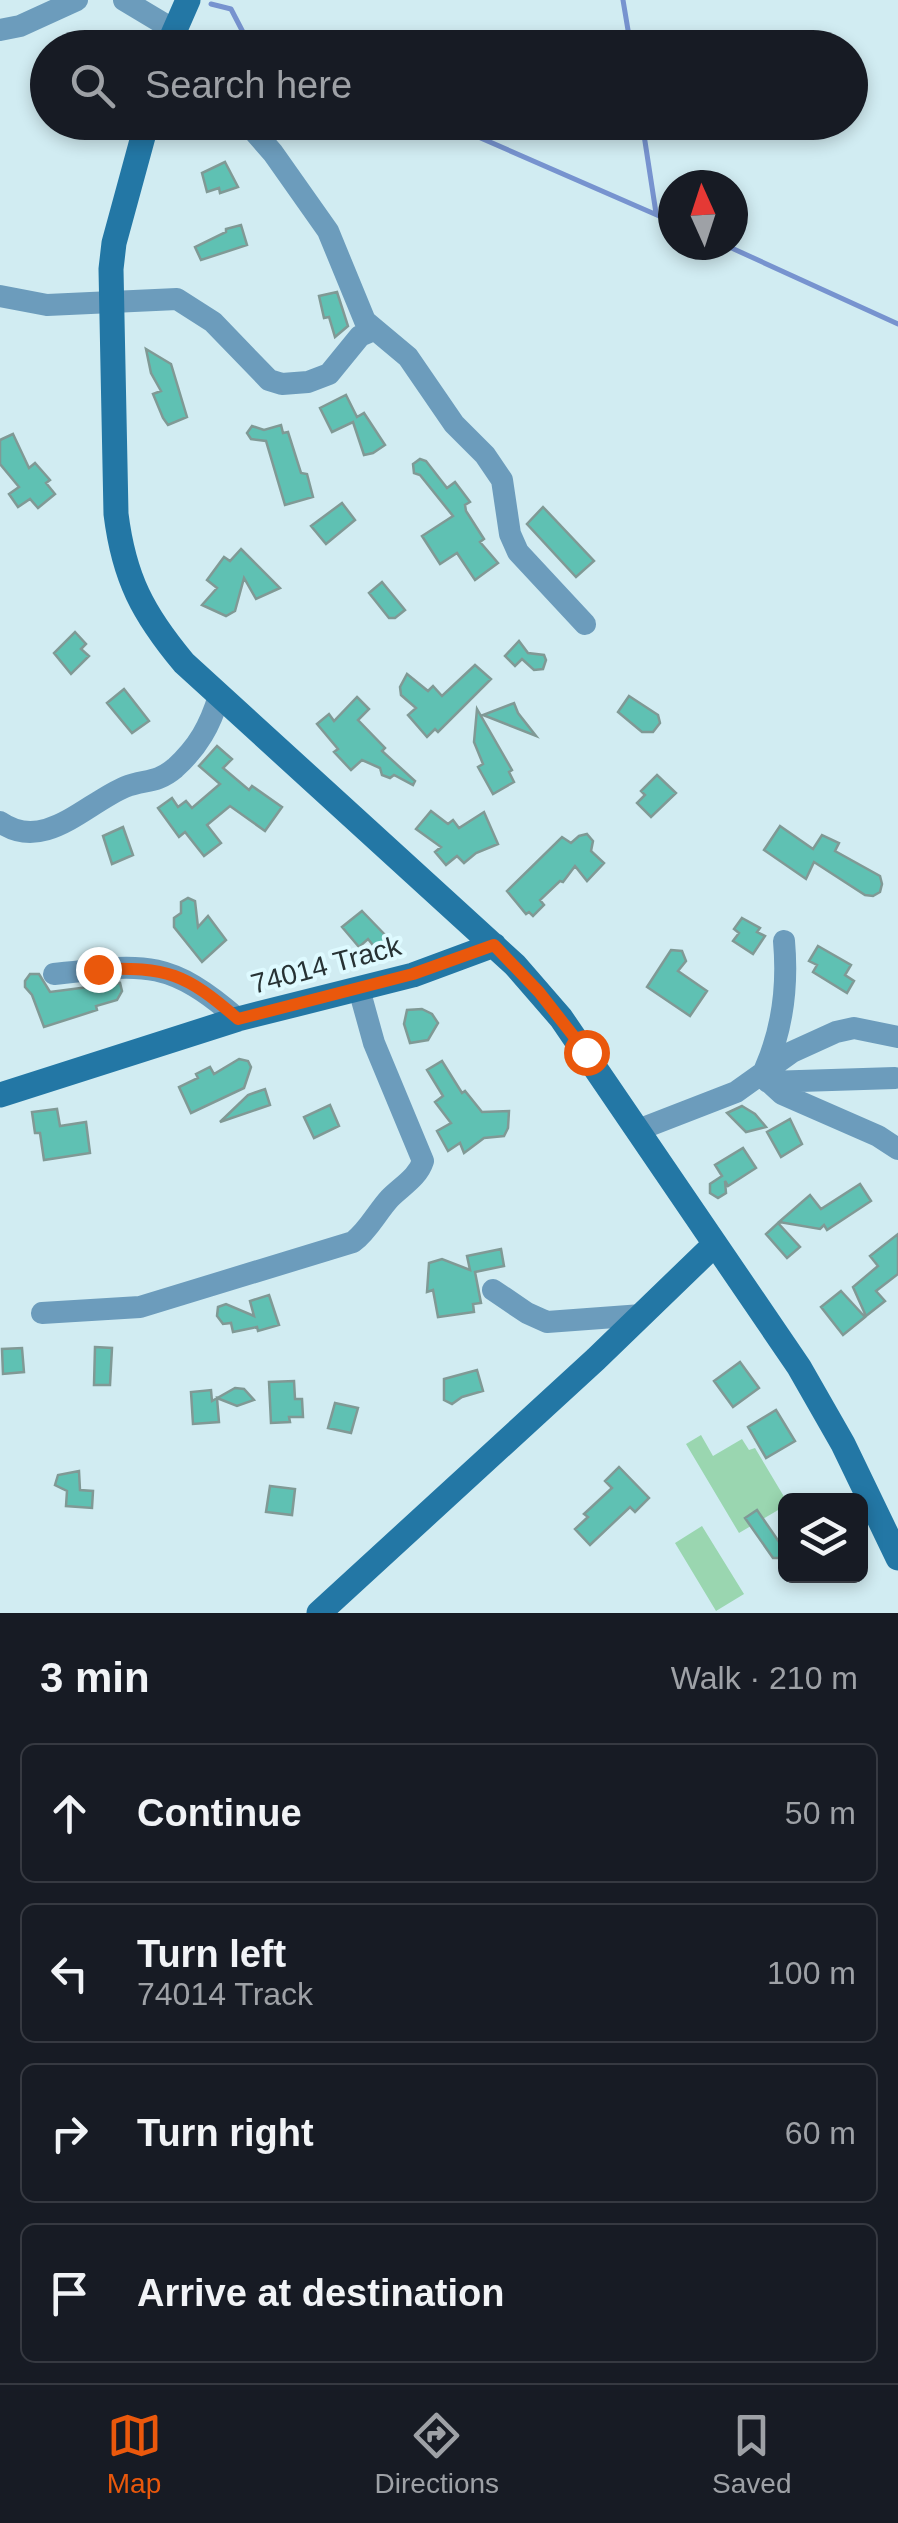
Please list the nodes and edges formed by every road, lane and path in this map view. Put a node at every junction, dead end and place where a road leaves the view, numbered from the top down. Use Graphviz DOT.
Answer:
graph roads {
  1 [pos="76,0"];
  2 [pos="124,0"];
  3 [pos="188,0"];
  4 [pos="0,30"];
  5 [pos="167,30"];
  6 [pos="177,30"];
  7 [pos="142,140"];
  8 [pos="262,140"];
  9 [pos="0,296"];
  10 [pos="110,302"];
  11 [pos="374,330"];
  12 [pos="585,624"];
  13 [pos="219,696"];
  14 [pos="0,822"];
  15 [pos="784,941"];
  16 [pos="494,945"];
  17 [pos="54,974"];
  18 [pos="360,990"];
  19 [pos="238,1019"];
  20 [pos="898,1037"];
  21 [pos="763,1078"];
  22 [pos="895,1078"];
  23 [pos="0,1094"];
  24 [pos="638,1130"];
  25 [pos="898,1150"];
  26 [pos="714,1244"];
  27 [pos="494,1290"];
  28 [pos="42,1313"];
  29 [pos="642,1315"];
  30 [pos="898,1558"];
  31 [pos="318,1613"];
  1 -- 4 [label="street"];
  2 -- 5 [label="street"];
  3 -- 6 [label="street"];
  7 -- 10 [label="street"];
  8 -- 11 [label="street"];
  9 -- 10 [label="street"];
  10 -- 11 [label="street"];
  10 -- 13 [label="street"];
  11 -- 12 [label="street"];
  13 -- 14 [label="street"];
  13 -- 16 [label="street"];
  15 -- 21 [label="street"];
  16 -- 18 [label="street, 74014 Track"];
  16 -- 24 [label="street"];
  17 -- 19 [label="street"];
  18 -- 19 [label="street, 74014 Track"];
  18 -- 28 [label="street"];
  19 -- 23 [label="street, 74014 Track"];
  20 -- 21 [label="street"];
  21 -- 22 [label="street"];
  21 -- 24 [label="street"];
  21 -- 25 [label="street"];
  24 -- 26 [label="street"];
  26 -- 29 [label="street"];
  26 -- 30 [label="street"];
  27 -- 29 [label="street"];
  29 -- 31 [label="street"];
}
